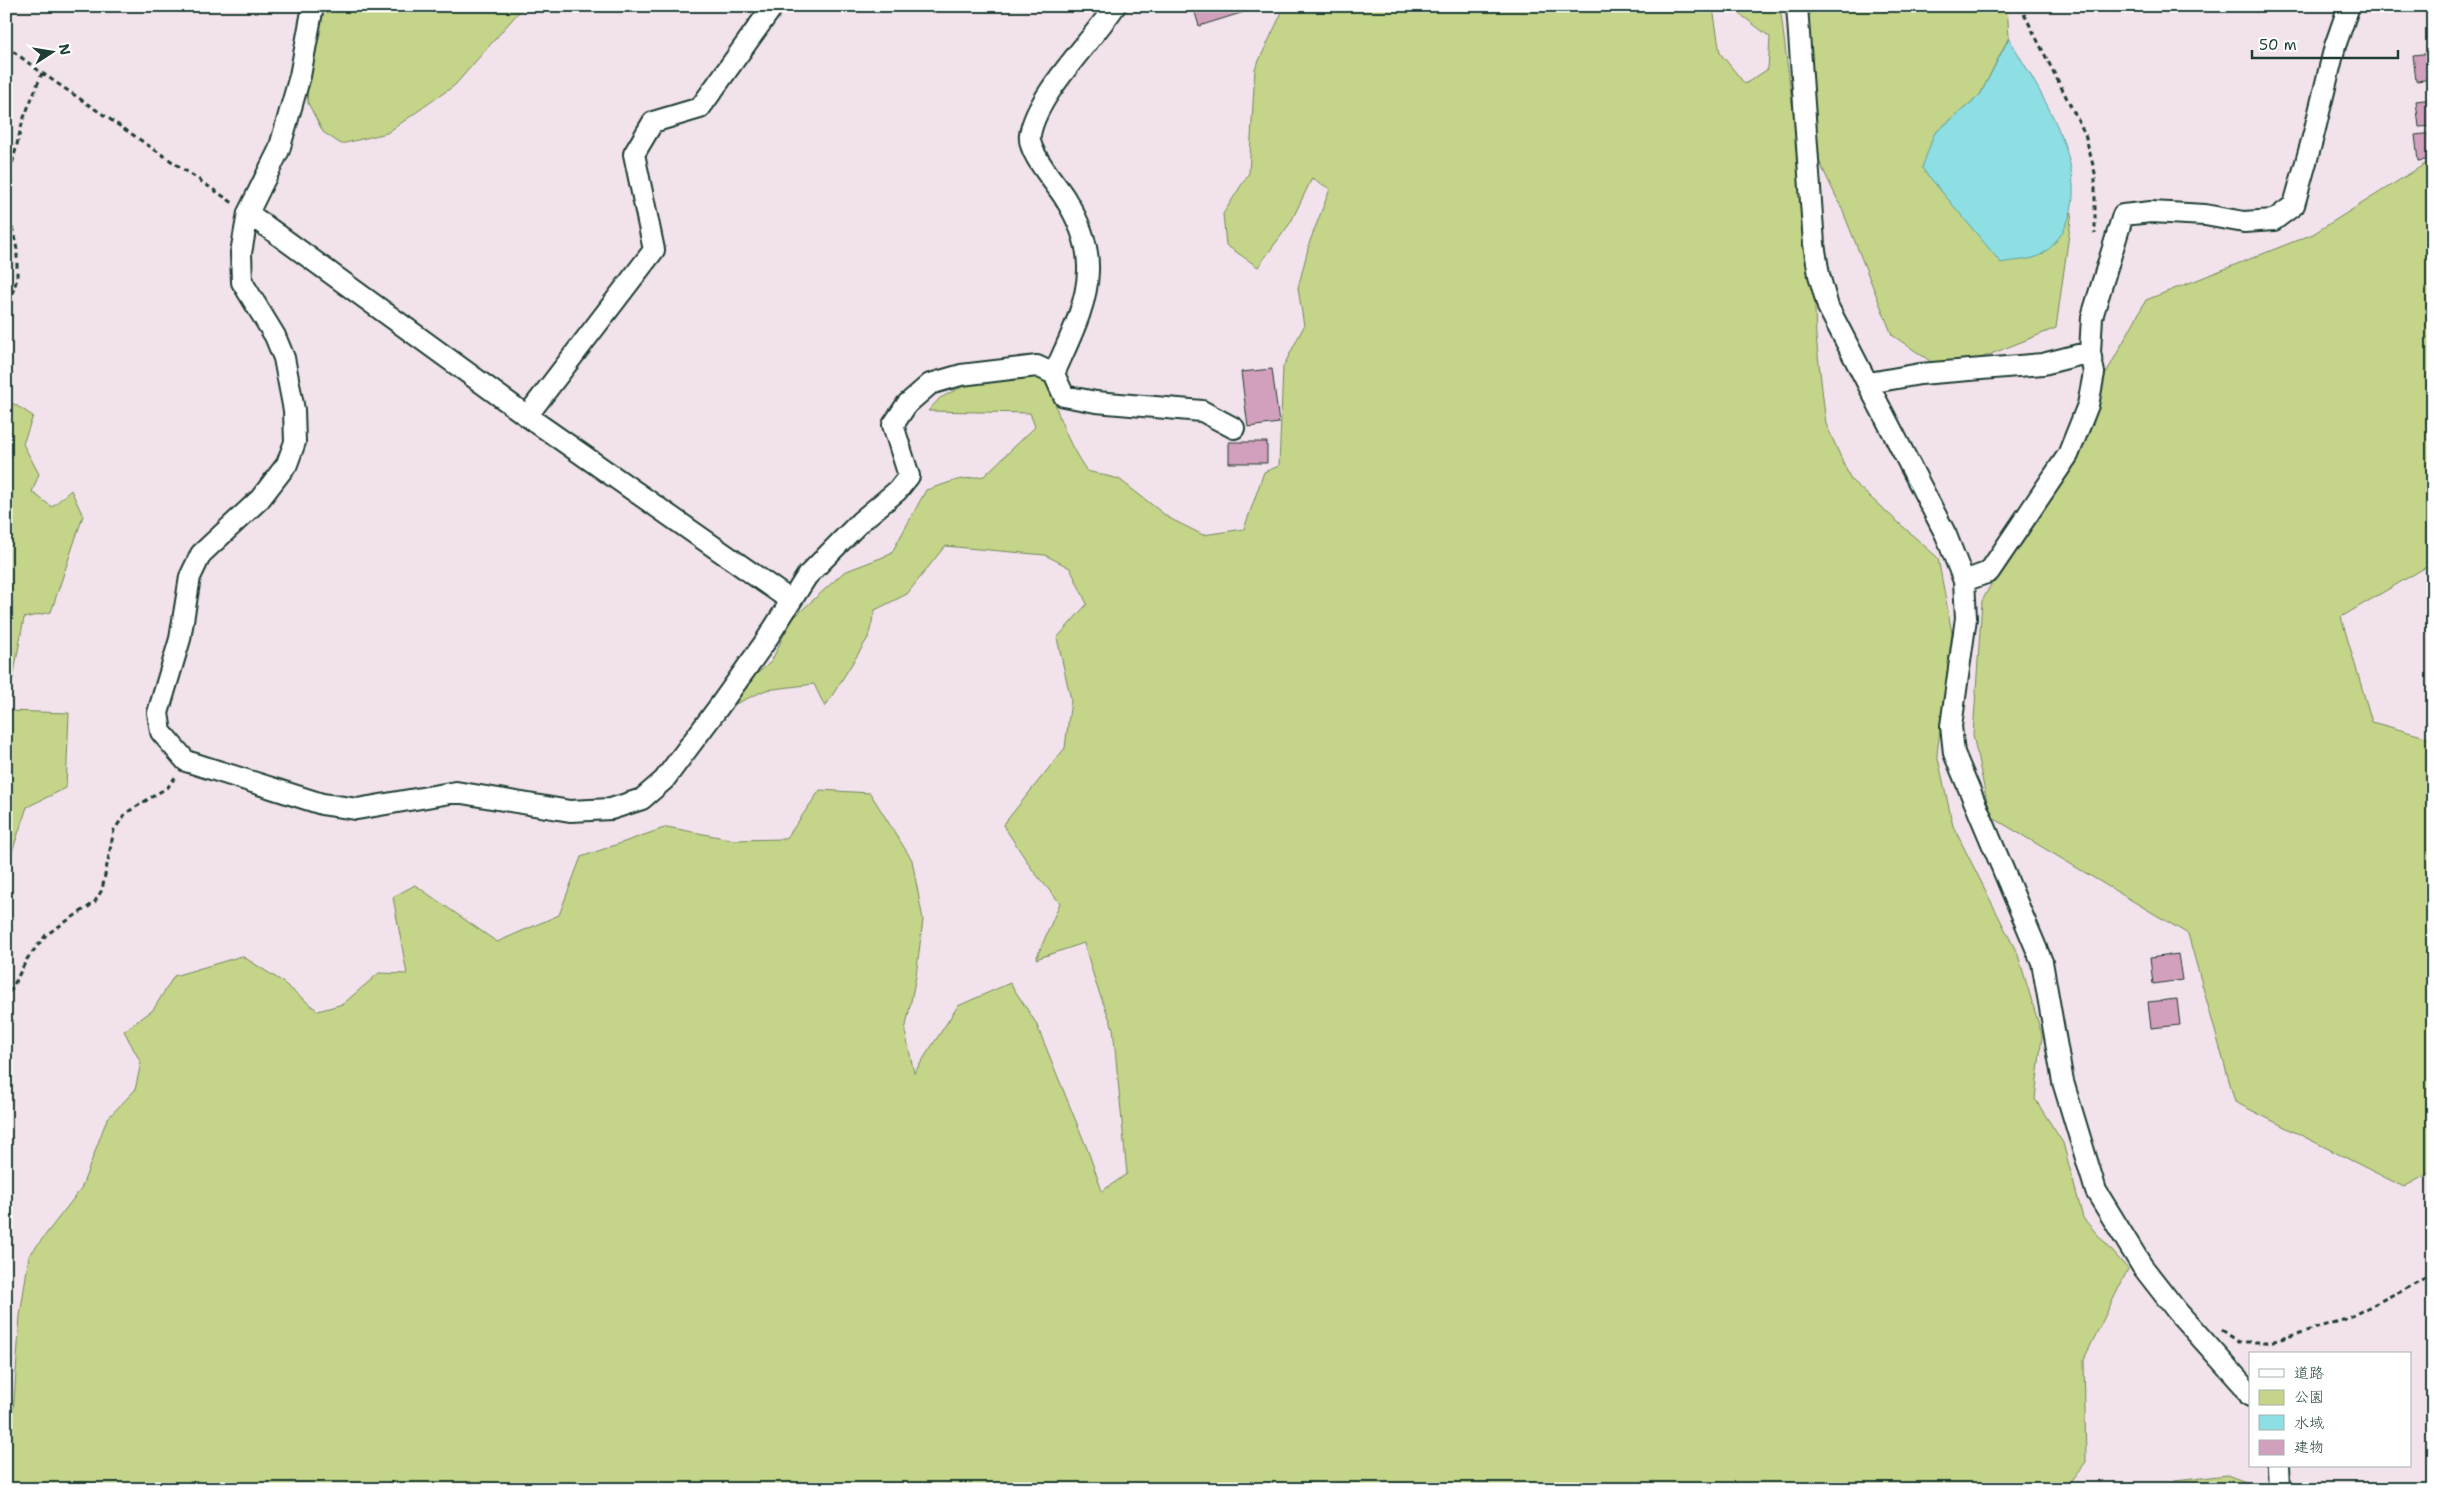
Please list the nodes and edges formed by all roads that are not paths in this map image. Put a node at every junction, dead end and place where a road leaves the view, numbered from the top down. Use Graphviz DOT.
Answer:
graph roads {
  1 [pos="313,6"];
  2 [pos="774,6"];
  3 [pos="1115,6"];
  4 [pos="1797,6"];
  5 [pos="2349,6"];
  6 [pos="248,213"];
  7 [pos="2090,352"];
  8 [pos="1054,374"];
  9 [pos="1868,383"];
  10 [pos="527,416"];
  11 [pos="1234,428"];
  12 [pos="1964,581"];
  13 [pos="790,600"];
  14 [pos="2249,1394"];
  15 [pos="2278,1468"];
  16 [pos="2279,1489"];
  1 -- 6 [label="street"];
  2 -- 10 [label="street"];
  3 -- 8 [label="street"];
  4 -- 9 [label="street"];
  5 -- 7 [label="street"];
  6 -- 10 [label="street"];
  6 -- 13 [label="street"];
  7 -- 9 [label="street"];
  7 -- 12 [label="street"];
  8 -- 11 [label="street"];
  8 -- 13 [label="street"];
  9 -- 12 [label="street"];
  10 -- 13 [label="street"];
  12 -- 14 [label="street"];
  15 -- 16 [label="street"];
}
